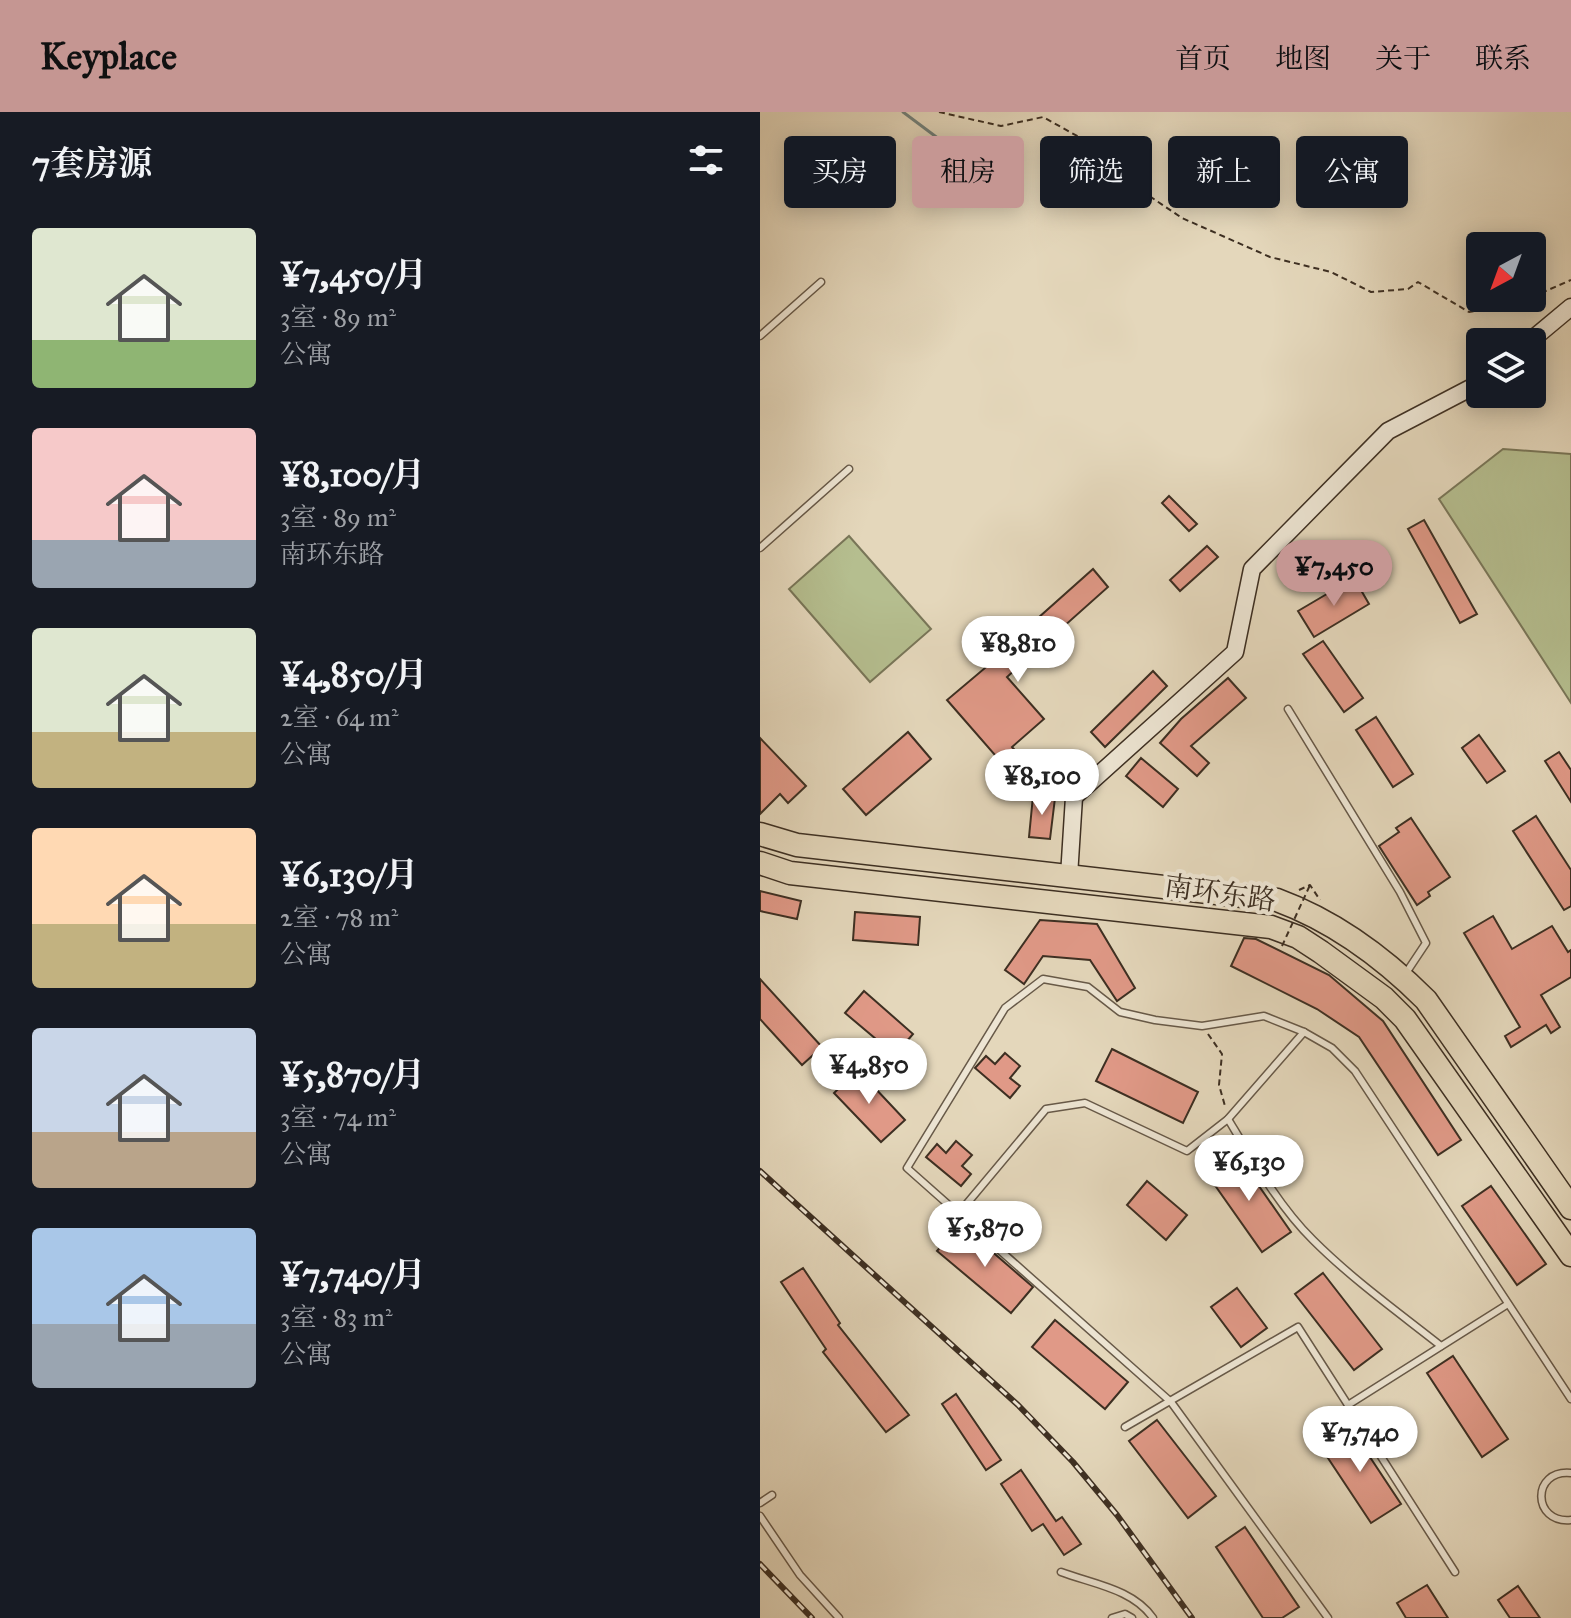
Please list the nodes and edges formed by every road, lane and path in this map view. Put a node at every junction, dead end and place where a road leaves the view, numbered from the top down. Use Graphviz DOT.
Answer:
graph roads {
  1 [pos="939,112"];
  2 [pos="1571,280"];
  3 [pos="821,282"];
  4 [pos="1546,291"];
  5 [pos="1571,307"];
  6 [pos="1466,310"];
  7 [pos="1546,328"];
  8 [pos="760,336"];
  9 [pos="1466,390"];
  10 [pos="849,469"];
  11 [pos="760,548"];
  12 [pos="1288,709"];
  13 [pos="760,834"];
  14 [pos="760,863"];
  15 [pos="1069,876"];
  16 [pos="1310,885"];
  17 [pos="1282,946"];
  18 [pos="1403,977"];
  19 [pos="1202,1026"];
  20 [pos="1304,1032"];
  21 [pos="1228,1119"];
  22 [pos="1571,1208"];
  23 [pos="959,1213"];
  24 [pos="1571,1255"];
  25 [pos="1508,1304"];
  26 [pos="1441,1346"];
  27 [pos="1571,1399"];
  28 [pos="1171,1402"];
  29 [pos="1348,1405"];
  30 [pos="1125,1427"];
  31 [pos="1571,1473"];
  32 [pos="772,1495"];
  33 [pos="760,1503"];
  34 [pos="760,1516"];
  35 [pos="1571,1520"];
  36 [pos="1061,1572"];
  37 [pos="1455,1572"];
  38 [pos="839,1618"];
  39 [pos="1112,1618"];
  40 [pos="1132,1618"];
  41 [pos="1153,1618"];
  42 [pos="1328,1618"];
  1 -- 6 [label="path"];
  2 -- 4 [label="path"];
  3 -- 8 [label="lane"];
  5 -- 7 [label="street"];
  9 -- 15 [label="street"];
  10 -- 11 [label="lane"];
  12 -- 18 [label="lane"];
  13 -- 15 [label="highway, 南环东路"];
  14 -- 24 [label="highway, 南环东路"];
  15 -- 18 [label="highway, 南环东路"];
  16 -- 17 [label="path, bridge"];
  18 -- 22 [label="highway, 南环东路"];
  19 -- 20 [label="lane"];
  19 -- 21 [label="path"];
  19 -- 23 [label="lane"];
  20 -- 21 [label="lane"];
  20 -- 25 [label="lane"];
  21 -- 23 [label="lane"];
  21 -- 26 [label="lane"];
  23 -- 28 [label="lane"];
  25 -- 26 [label="lane"];
  25 -- 27 [label="lane"];
  26 -- 29 [label="lane"];
  28 -- 29 [label="lane"];
  28 -- 30 [label="lane"];
  28 -- 42 [label="lane"];
  29 -- 37 [label="lane"];
  31 -- 35 [label="lane"];
  32 -- 33 [label="lane"];
  34 -- 38 [label="lane"];
  36 -- 41 [label="lane"];
  39 -- 40 [label="lane"];
}
